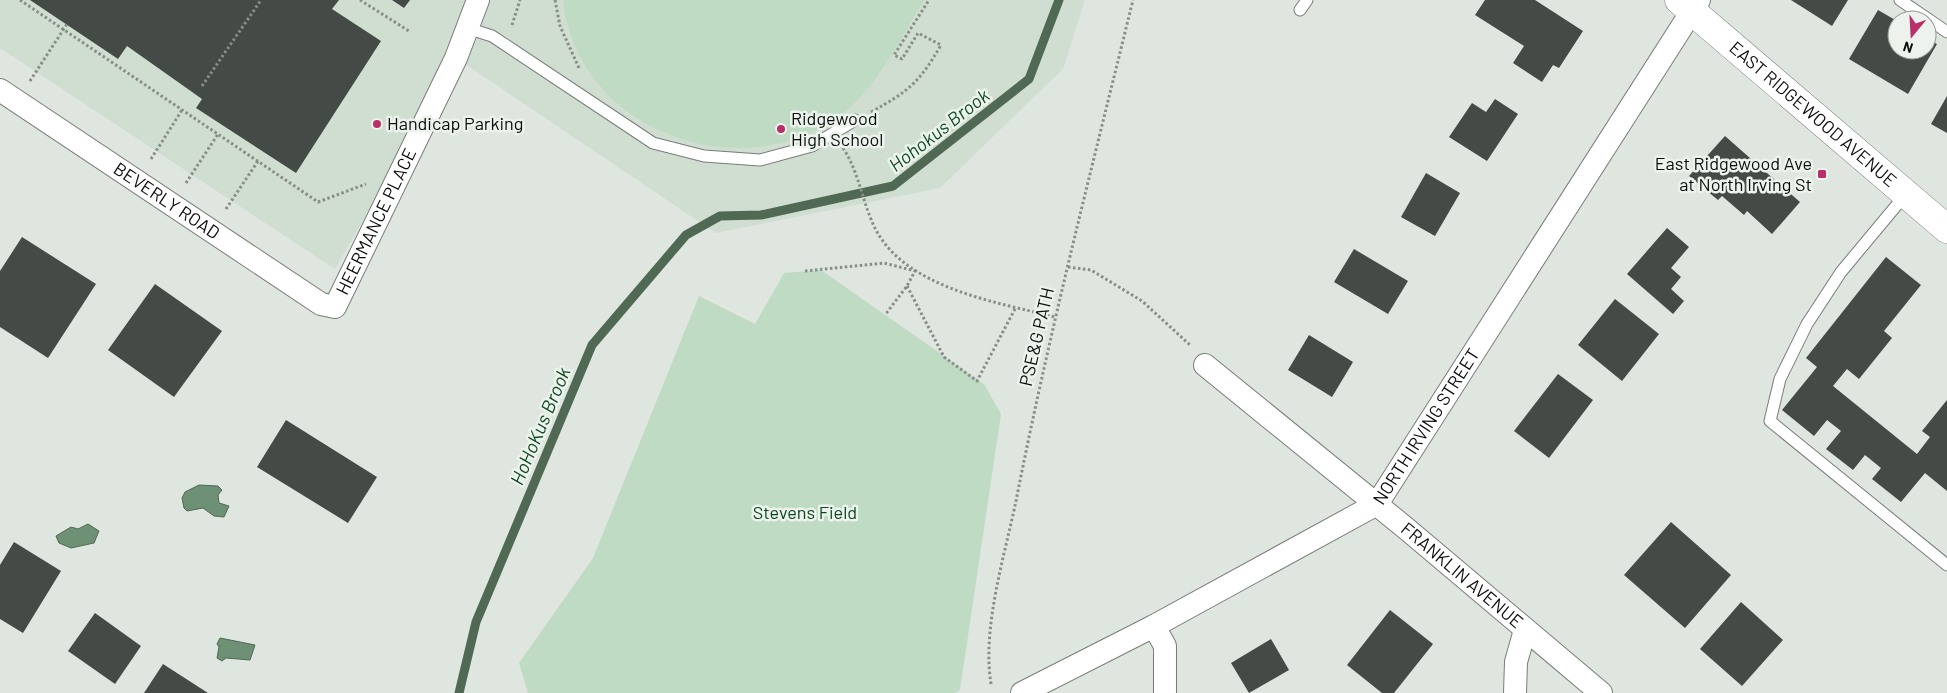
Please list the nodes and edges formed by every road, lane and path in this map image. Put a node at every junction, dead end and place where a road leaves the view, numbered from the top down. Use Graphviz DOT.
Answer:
graph roads {
  1 [pos="20,0"];
  2 [pos="261,0"];
  3 [pos="360,0"];
  4 [pos="478,0"];
  5 [pos="520,0"];
  6 [pos="555,0"];
  7 [pos="929,0"];
  8 [pos="1133,0"];
  9 [pos="1307,0"];
  10 [pos="1900,0"];
  11 [pos="1690,3"];
  12 [pos="1300,10"];
  13 [pos="66,24"];
  14 [pos="467,28"];
  15 [pos="63,30"];
  16 [pos="409,31"];
  17 [pos="1947,32"];
  18 [pos="506,45"];
  19 [pos="580,70"];
  20 [pos="29,81"];
  21 [pos="202,86"];
  22 [pos="0,90"];
  23 [pos="182,110"];
  24 [pos="855,120"];
  25 [pos="218,134"];
  26 [pos="151,160"];
  27 [pos="258,161"];
  28 [pos="854,172"];
  29 [pos="186,183"];
  30 [pos="347,191"];
  31 [pos="1906,194"];
  32 [pos="226,209"];
  33 [pos="1947,229"];
  34 [pos="1068,267"];
  35 [pos="915,271"];
  36 [pos="805,272"];
  37 [pos="907,286"];
  38 [pos="334,307"];
  39 [pos="1016,307"];
  40 [pos="885,315"];
  41 [pos="1056,318"];
  42 [pos="1205,365"];
  43 [pos="1377,504"];
  44 [pos="1947,565"];
  45 [pos="1154,626"];
  46 [pos="1525,630"];
  47 [pos="991,684"];
  48 [pos="1022,693"];
  49 [pos="1165,693"];
  50 [pos="1515,693"];
  51 [pos="1601,693"];
  1 -- 15 [label="path"];
  2 -- 21 [label="path"];
  3 -- 16 [label="path"];
  4 -- 14 [label="street, HEERMANCE PLACE"];
  5 -- 18 [label="path"];
  6 -- 19 [label="path"];
  7 -- 24 [label="path"];
  8 -- 34 [label="path, PSE&G PATH"];
  9 -- 12 [label="lane"];
  10 -- 17 [label="lane"];
  11 -- 31 [label="main road, EAST RIDGEWOOD AVENUE"];
  11 -- 43 [label="street, NORTH IRVING STREET"];
  13 -- 15 [label="path"];
  14 -- 18 [label="lane"];
  14 -- 38 [label="street, HEERMANCE PLACE"];
  15 -- 20 [label="path"];
  15 -- 23 [label="path"];
  18 -- 24 [label="lane"];
  22 -- 38 [label="street, BEVERLY ROAD"];
  23 -- 25 [label="path"];
  23 -- 26 [label="path"];
  25 -- 27 [label="path"];
  25 -- 29 [label="path"];
  27 -- 30 [label="path"];
  27 -- 32 [label="path"];
  28 -- 35 [label="path"];
  31 -- 33 [label="main road, EAST RIDGEWOOD AVENUE"];
  31 -- 44 [label="lane"];
  34 -- 41 [label="path, PSE&G PATH"];
  34 -- 42 [label="path"];
  35 -- 36 [label="path"];
  35 -- 37 [label="path"];
  35 -- 39 [label="path"];
  37 -- 39 [label="path"];
  37 -- 40 [label="path"];
  39 -- 41 [label="path"];
  41 -- 47 [label="path, PSE&G PATH"];
  42 -- 43 [label="street, FRANKLIN AVENUE"];
  43 -- 45 [label="street, NORTH IRVING STREET"];
  43 -- 46 [label="street, FRANKLIN AVENUE"];
  45 -- 48 [label="street, NORTH IRVING STREET"];
  45 -- 49 [label="street"];
  46 -- 50 [label="street"];
  46 -- 51 [label="street, FRANKLIN AVENUE"];
}
